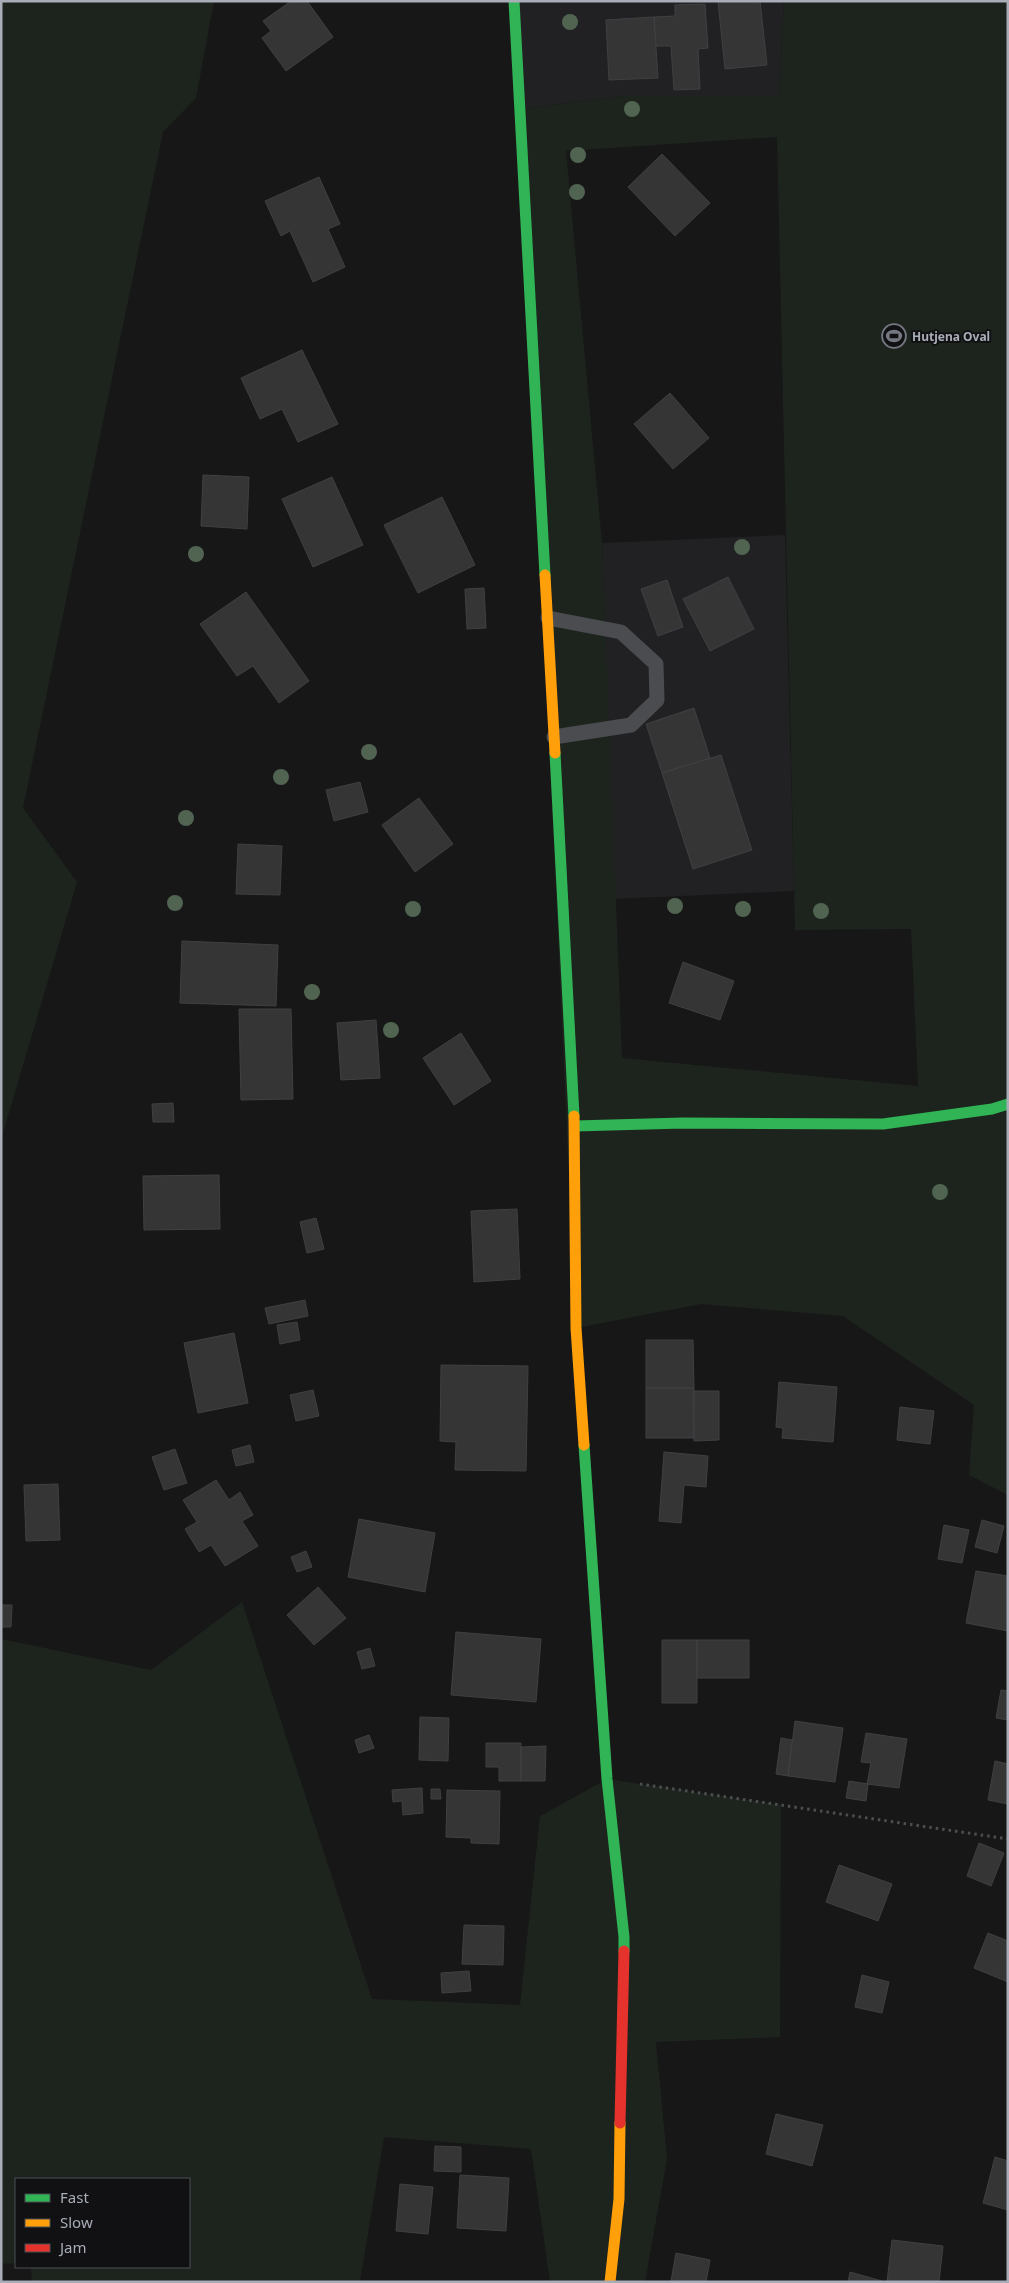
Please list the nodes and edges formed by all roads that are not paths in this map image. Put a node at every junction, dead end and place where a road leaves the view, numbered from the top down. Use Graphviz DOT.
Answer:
graph roads {
  1 [pos="514,1"];
  2 [pos="548,618"];
  3 [pos="554,737"];
  4 [pos="1008,1104"];
  5 [pos="575,1126"];
  6 [pos="610,2282"];
  1 -- 2 [label="main road"];
  2 -- 3 [label="main road"];
  2 -- 3 [label="lane"];
  3 -- 5 [label="main road"];
  4 -- 5 [label="main road"];
  5 -- 6 [label="main road"];
}
